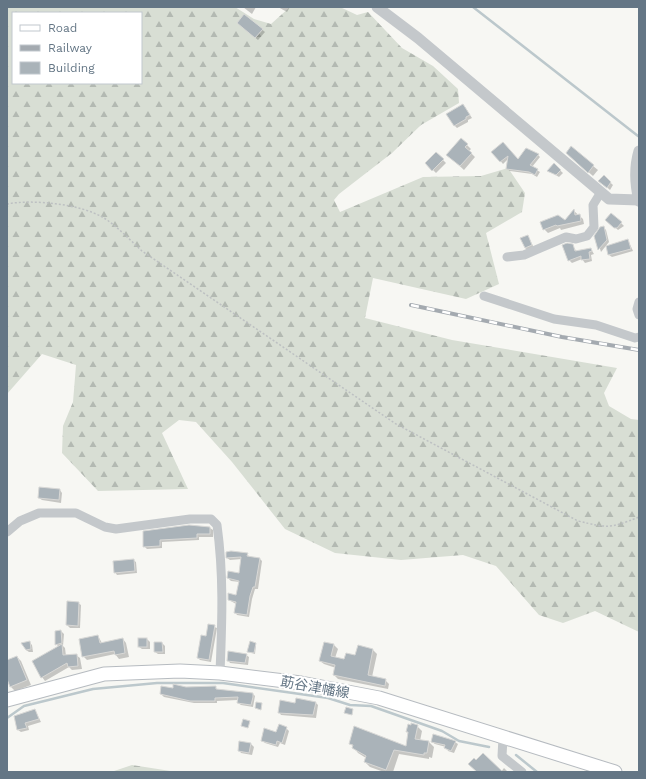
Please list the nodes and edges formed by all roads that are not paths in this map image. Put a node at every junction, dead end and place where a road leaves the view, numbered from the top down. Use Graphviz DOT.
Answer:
graph roads {
  1 [pos="377,7"];
  2 [pos="639,151"];
  3 [pos="601,192"];
  4 [pos="639,201"];
  5 [pos="507,257"];
  6 [pos="484,296"];
  7 [pos="639,302"];
  8 [pos="639,315"];
  9 [pos="639,337"];
  10 [pos="7,532"];
  11 [pos="220,673"];
  12 [pos="7,700"];
  13 [pos="503,738"];
  14 [pos="522,772"];
  15 [pos="616,772"];
  1 -- 3 [label="street"];
  2 -- 4 [label="street"];
  3 -- 4 [label="street"];
  3 -- 5 [label="street"];
  6 -- 9 [label="street"];
  7 -- 8 [label="street"];
  10 -- 11 [label="street"];
  11 -- 12 [label="main road, 莇谷津幡線"];
  11 -- 13 [label="main road, 莇谷津幡線"];
  13 -- 14 [label="street"];
  13 -- 15 [label="main road, 莇谷津幡線"];
}
